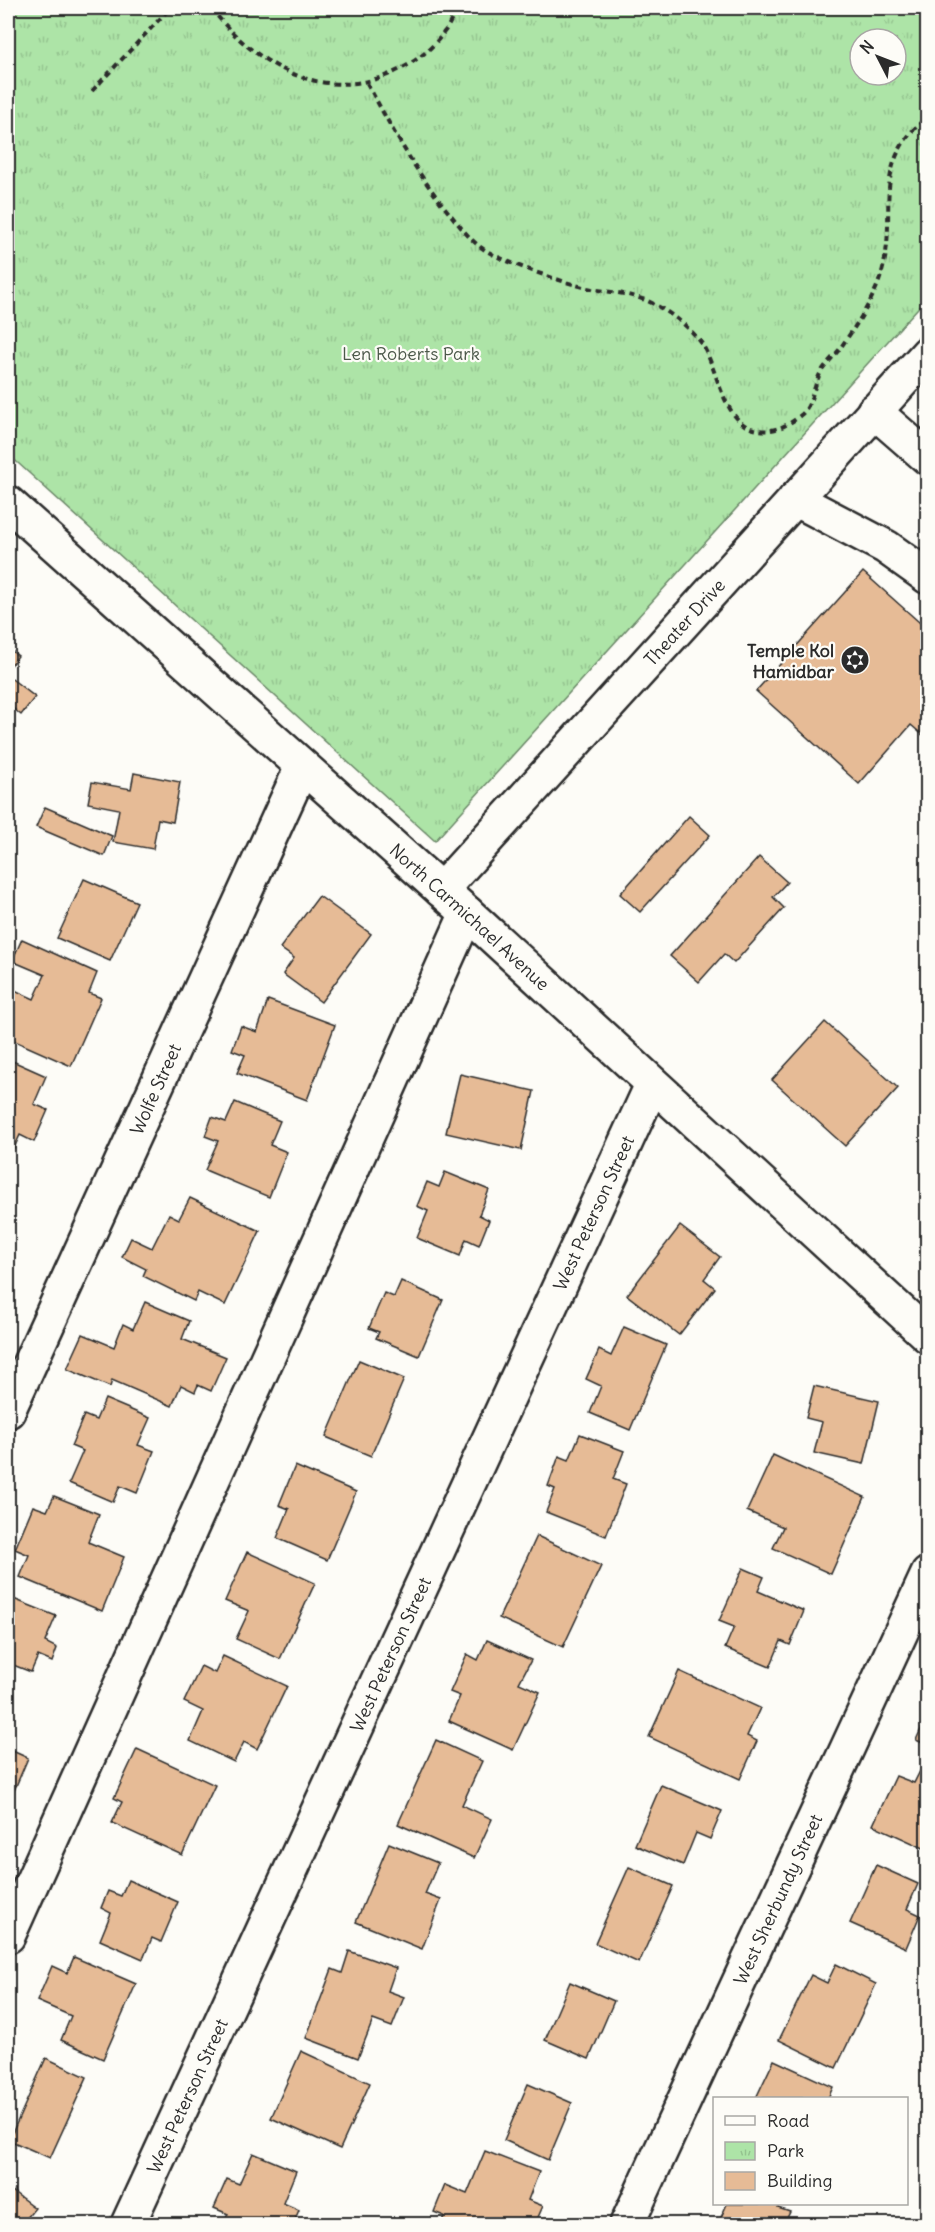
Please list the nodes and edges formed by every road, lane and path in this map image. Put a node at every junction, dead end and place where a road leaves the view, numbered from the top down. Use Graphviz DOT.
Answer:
graph roads {
  1 [pos="170,8"];
  2 [pos="211,8"];
  3 [pos="457,8"];
  4 [pos="367,83"];
  5 [pos="92,91"];
  6 [pos="927,116"];
  7 [pos="927,353"];
  8 [pos="874,411"];
  9 [pos="927,458"];
  10 [pos="795,498"];
  11 [pos="8,503"];
  12 [pos="927,577"];
  13 [pos="302,767"];
  14 [pos="441,890"];
  15 [pos="467,914"];
  16 [pos="652,1085"];
  17 [pos="927,1336"];
  18 [pos="8,1411"];
  19 [pos="927,1574"];
  20 [pos="8,1936"];
  21 [pos="128,2224"];
  22 [pos="627,2224"];
  1 -- 5 [label="path"];
  2 -- 4 [label="path"];
  3 -- 4 [label="path"];
  4 -- 6 [label="path"];
  7 -- 8 [label="street, Theater Drive"];
  8 -- 9 [label="street"];
  8 -- 10 [label="street, Theater Drive"];
  10 -- 12 [label="street"];
  10 -- 14 [label="street, Theater Drive"];
  11 -- 13 [label="street, North Carmichael Avenue"];
  13 -- 14 [label="street, North Carmichael Avenue"];
  13 -- 18 [label="street, Wolfe Street"];
  14 -- 15 [label="street, North Carmichael Avenue"];
  15 -- 16 [label="street, North Carmichael Avenue"];
  15 -- 20 [label="street"];
  16 -- 17 [label="street, North Carmichael Avenue"];
  16 -- 21 [label="street, West Peterson Street"];
  19 -- 22 [label="street, West Sherbundy Street"];
}
